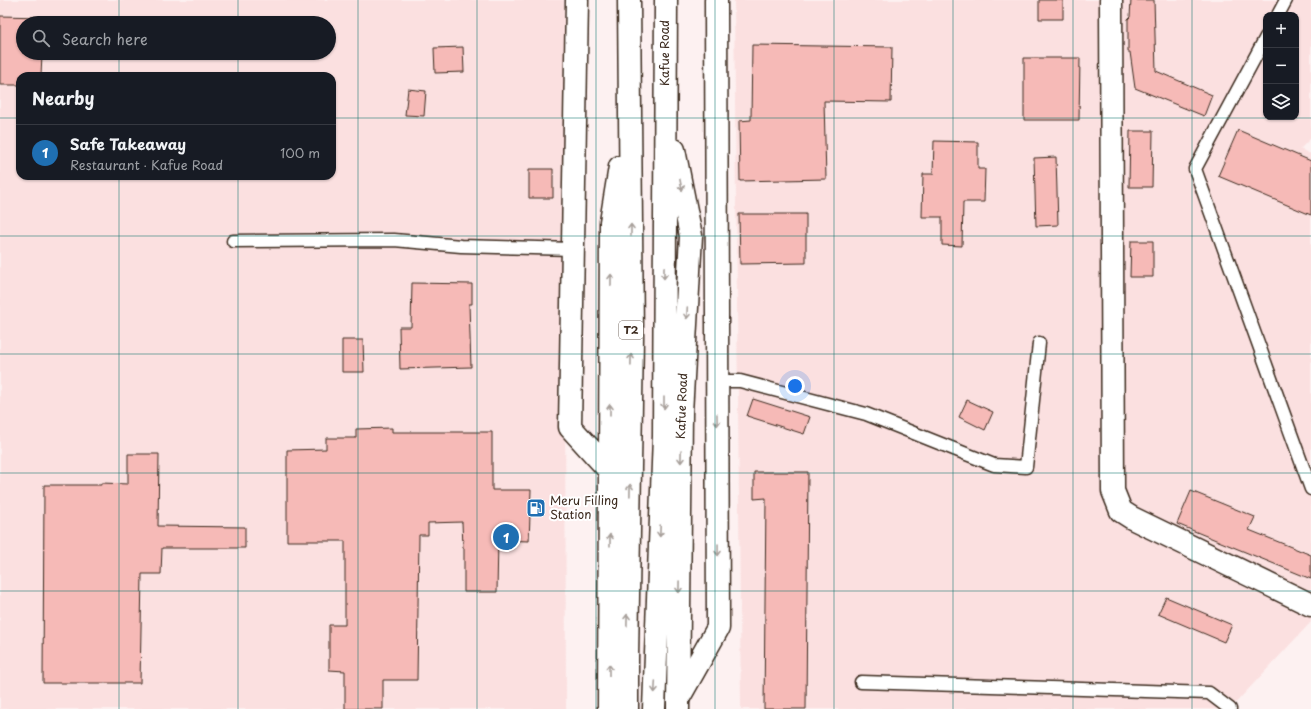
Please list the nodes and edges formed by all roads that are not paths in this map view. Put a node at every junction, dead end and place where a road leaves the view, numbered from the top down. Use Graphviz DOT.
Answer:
graph roads {
  1 [pos="577,0"];
  2 [pos="629,0"];
  3 [pos="666,0"];
  4 [pos="716,0"];
  5 [pos="1110,0"];
  6 [pos="1286,0"];
  7 [pos="1280,12"];
  8 [pos="1263,43"];
  9 [pos="630,104"];
  10 [pos="665,105"];
  11 [pos="233,241"];
  12 [pos="573,249"];
  13 [pos="1039,343"];
  14 [pos="717,382"];
  15 [pos="610,471"];
  16 [pos="1311,489"];
  17 [pos="1311,606"];
  18 [pos="861,682"];
  19 [pos="678,704"];
  20 [pos="609,709"];
  21 [pos="627,709"];
  22 [pos="654,709"];
  23 [pos="1230,709"];
  1 -- 12 [label="main road"];
  2 -- 9 [label="main road, T2"];
  3 -- 10 [label="main road, Kafue Road"];
  4 -- 14 [label="main road"];
  5 -- 17 [label="main road"];
  6 -- 7 [label="lane"];
  8 -- 16 [label="lane"];
  15 -- 9 [label="main road, T2, one-way"];
  21 -- 9 [label="main road, T2, one-way"];
  10 -- 19 [label="main road, Kafue Road, one-way"];
  10 -- 22 [label="main road, Kafue Road, one-way"];
  11 -- 12 [label="lane"];
  12 -- 15 [label="main road"];
  13 -- 14 [label="lane"];
  14 -- 19 [label="main road, one-way"];
  20 -- 15 [label="main road, T2, one-way"];
  18 -- 23 [label="lane"];
}
